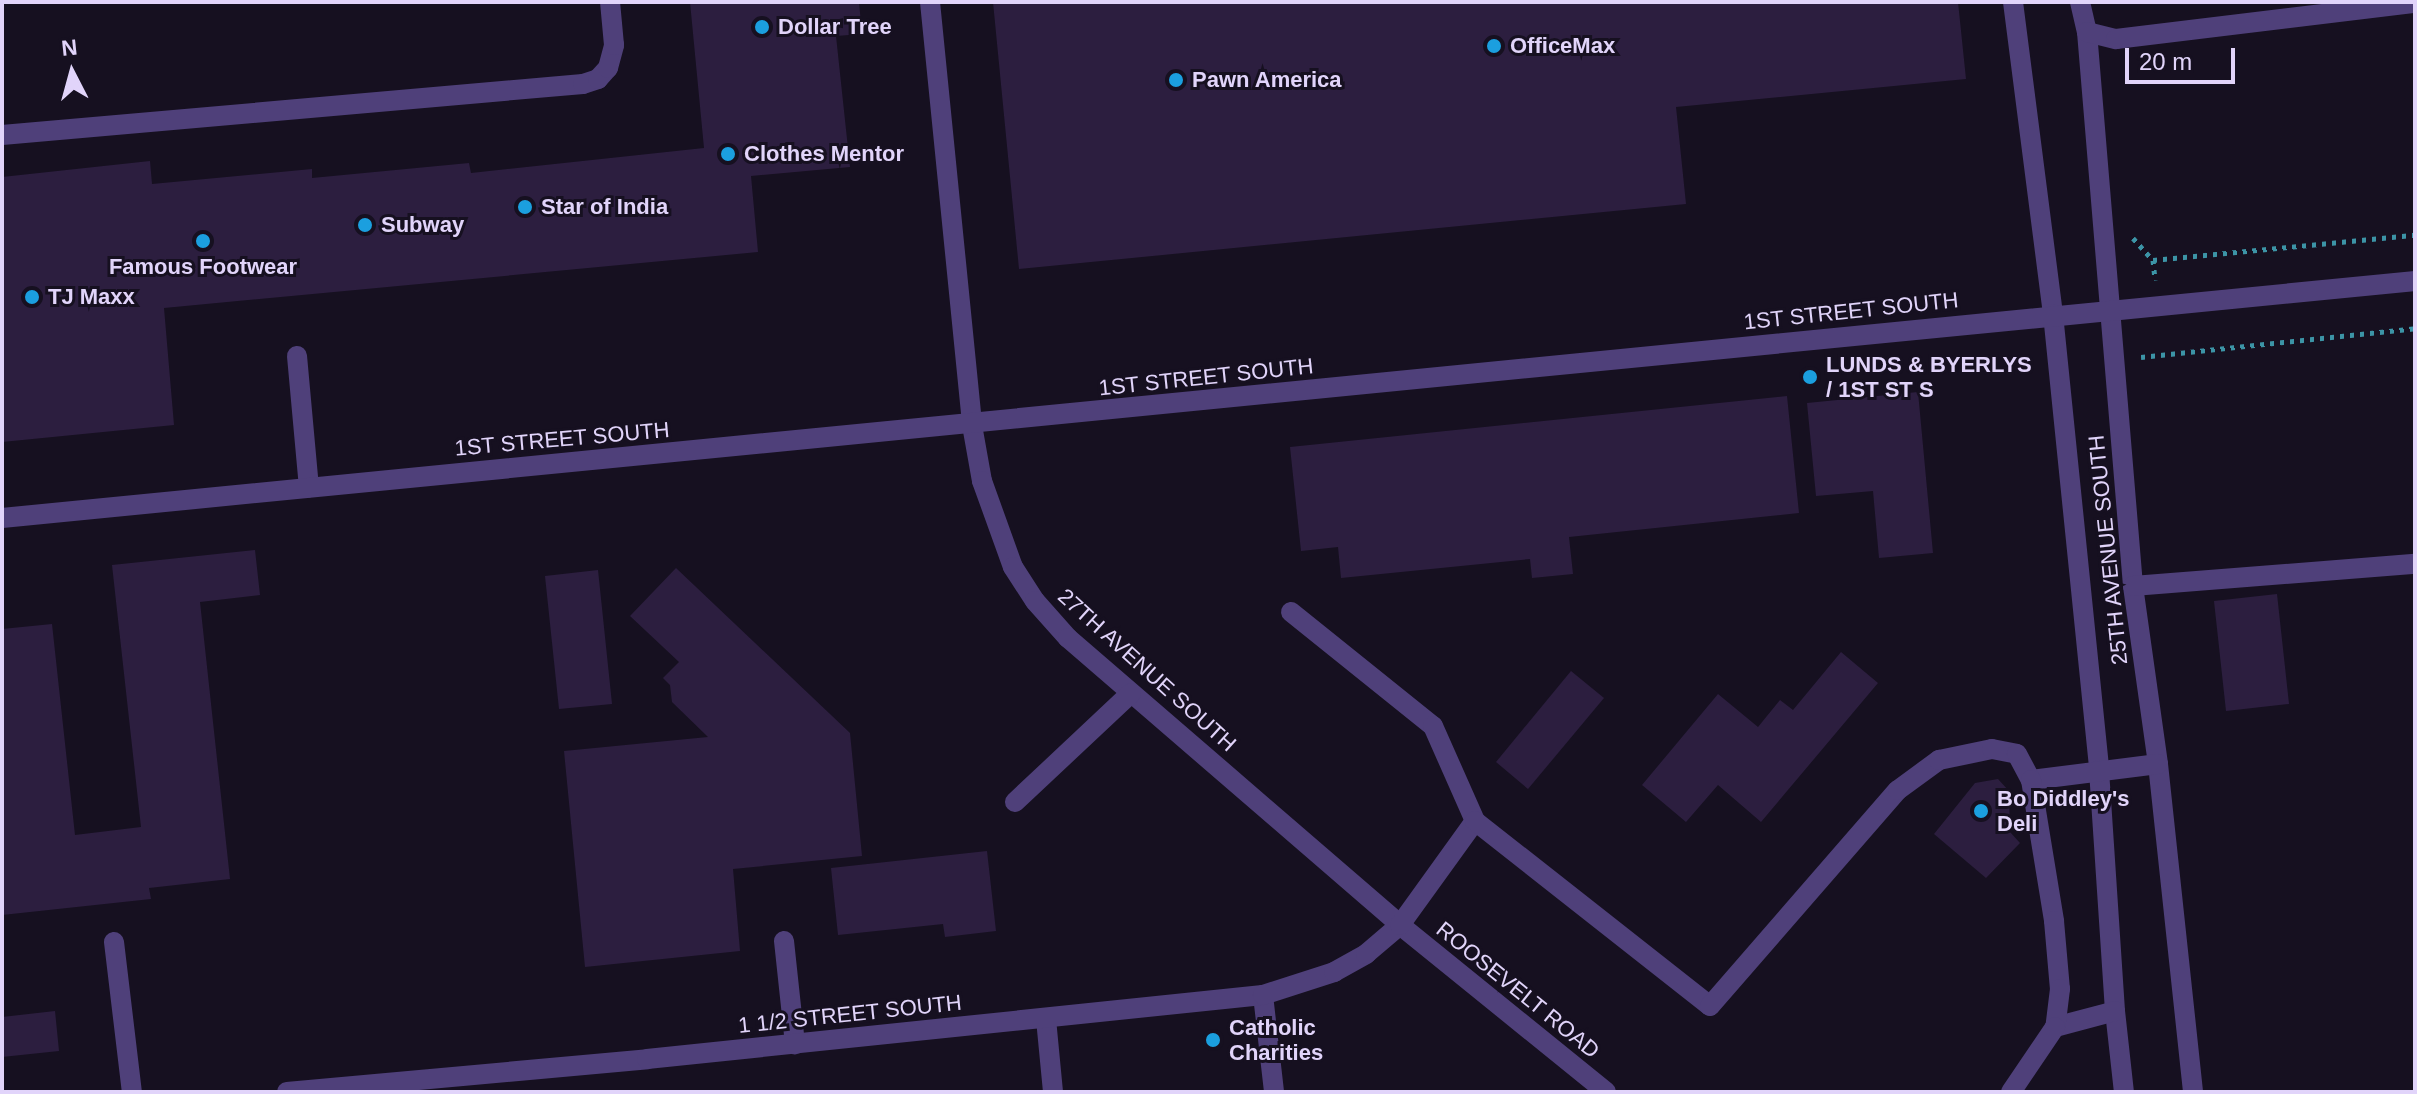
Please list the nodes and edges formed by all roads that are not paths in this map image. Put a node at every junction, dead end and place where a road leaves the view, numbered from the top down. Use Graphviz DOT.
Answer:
graph roads {
  1 [pos="610,2"];
  2 [pos="930,2"];
  3 [pos="2013,2"];
  4 [pos="2080,2"];
  5 [pos="2415,3"];
  6 [pos="2386,4"];
  7 [pos="2087,32"];
  8 [pos="2,135"];
  9 [pos="2415,281"];
  10 [pos="2110,308"];
  11 [pos="2053,314"];
  12 [pos="297,356"];
  13 [pos="972,425"];
  14 [pos="309,487"];
  15 [pos="2,518"];
  16 [pos="2415,564"];
  17 [pos="2133,586"];
  18 [pos="1291,612"];
  19 [pos="1131,693"];
  20 [pos="2158,764"];
  21 [pos="2099,770"];
  22 [pos="2031,780"];
  23 [pos="1015,802"];
  24 [pos="1475,821"];
  25 [pos="1400,925"];
  26 [pos="784,941"];
  27 [pos="114,942"];
  28 [pos="1263,995"];
  29 [pos="2115,1011"];
  30 [pos="1046,1019"];
  31 [pos="2055,1027"];
  32 [pos="795,1044"];
  33 [pos="132,1092"];
  34 [pos="287,1092"];
  35 [pos="1053,1092"];
  36 [pos="1274,1092"];
  37 [pos="1606,1092"];
  38 [pos="2011,1092"];
  39 [pos="2124,1092"];
  40 [pos="2193,1092"];
  1 -- 8 [label="street"];
  2 -- 13 [label="street, 27TH AVENUE SOUTH"];
  3 -- 11 [label="street, 25TH AVENUE SOUTH"];
  4 -- 7 [label="street, 25TH AVENUE SOUTH"];
  5 -- 6 [label="street"];
  6 -- 7 [label="street"];
  7 -- 10 [label="street, 25TH AVENUE SOUTH"];
  9 -- 10 [label="street, 1ST STREET SOUTH"];
  10 -- 11 [label="street, 1ST STREET SOUTH"];
  10 -- 17 [label="street, 25TH AVENUE SOUTH"];
  11 -- 13 [label="street, 1ST STREET SOUTH"];
  11 -- 21 [label="street, 25TH AVENUE SOUTH"];
  12 -- 14 [label="street"];
  13 -- 14 [label="street, 1ST STREET SOUTH"];
  13 -- 19 [label="street, 27TH AVENUE SOUTH"];
  14 -- 15 [label="street, 1ST STREET SOUTH"];
  16 -- 17 [label="street"];
  17 -- 20 [label="street, 25TH AVENUE SOUTH"];
  18 -- 24 [label="street"];
  19 -- 23 [label="street"];
  19 -- 25 [label="street, 27TH AVENUE SOUTH"];
  20 -- 21 [label="street"];
  20 -- 40 [label="street, 25TH AVENUE SOUTH"];
  21 -- 22 [label="street"];
  21 -- 29 [label="street, 25TH AVENUE SOUTH"];
  22 -- 24 [label="street"];
  22 -- 31 [label="street"];
  24 -- 25 [label="street, 1 1/2 STREET SOUTH"];
  25 -- 28 [label="street, 1 1/2 STREET SOUTH"];
  25 -- 37 [label="street, ROOSEVELT ROAD"];
  26 -- 32 [label="street"];
  27 -- 33 [label="street"];
  28 -- 30 [label="street, 1 1/2 STREET SOUTH"];
  28 -- 36 [label="street"];
  29 -- 31 [label="street"];
  29 -- 39 [label="street, 25TH AVENUE SOUTH"];
  30 -- 32 [label="street, 1 1/2 STREET SOUTH"];
  30 -- 35 [label="street"];
  31 -- 38 [label="street"];
  32 -- 34 [label="street, 1 1/2 STREET SOUTH"];
}
